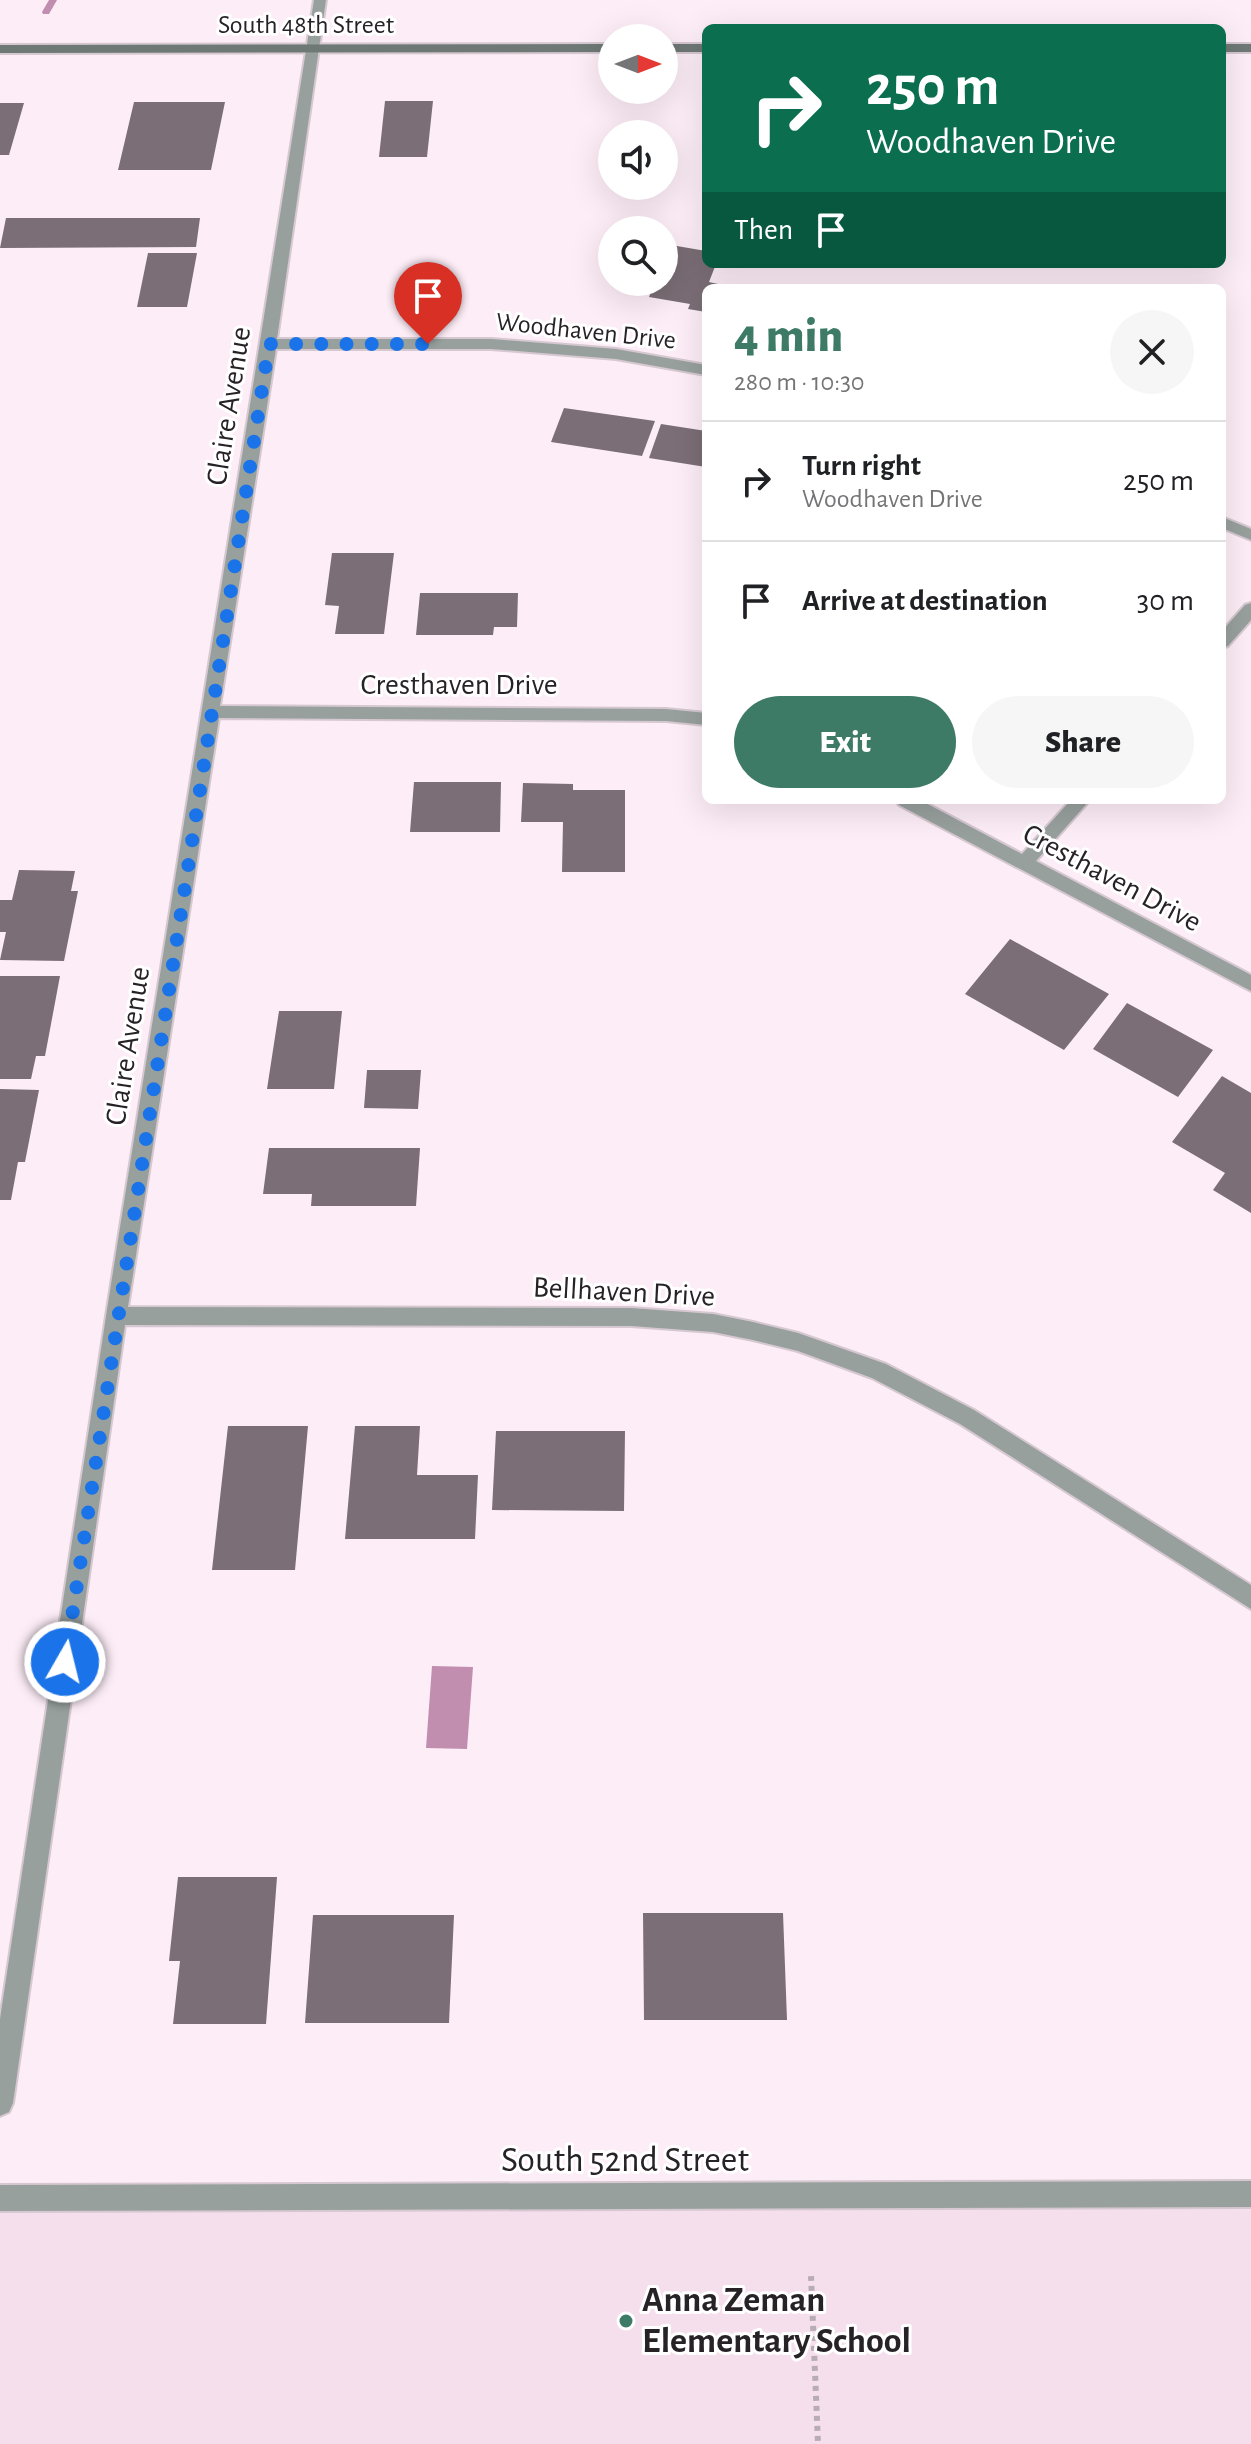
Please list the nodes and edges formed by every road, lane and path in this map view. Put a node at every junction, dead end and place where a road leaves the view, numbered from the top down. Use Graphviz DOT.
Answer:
graph roads {
  1 [pos="320,0"];
  2 [pos="598,48"];
  3 [pos="678,48"];
  4 [pos="702,48"];
  5 [pos="1226,48"];
  6 [pos="1251,48"];
  7 [pos="0,49"];
  8 [pos="312,49"];
  9 [pos="269,344"];
  10 [pos="702,369"];
  11 [pos="1226,524"];
  12 [pos="1251,535"];
  13 [pos="1251,609"];
  14 [pos="1226,637"];
  15 [pos="211,712"];
  16 [pos="702,719"];
  17 [pos="913,804"];
  18 [pos="1077,804"];
  19 [pos="1024,863"];
  20 [pos="1251,984"];
  21 [pos="116,1316"];
  22 [pos="1251,1598"];
  23 [pos="0,2103"];
  24 [pos="1251,2194"];
  25 [pos="0,2198"];
  26 [pos="811,2276"];
  27 [pos="818,2444"];
  1 -- 8 [label="street, Claire Avenue"];
  2 -- 8 [label="main road, South 48th Street"];
  3 -- 4 [label="main road"];
  5 -- 6 [label="main road"];
  7 -- 8 [label="main road, South 48th Street"];
  8 -- 9 [label="street, Claire Avenue"];
  9 -- 10 [label="street, Woodhaven Drive"];
  9 -- 15 [label="street, Claire Avenue"];
  11 -- 12 [label="street"];
  13 -- 14 [label="street"];
  15 -- 16 [label="street, Cresthaven Drive"];
  15 -- 21 [label="street, Claire Avenue"];
  17 -- 19 [label="street, Cresthaven Drive"];
  18 -- 19 [label="street"];
  19 -- 20 [label="street, Cresthaven Drive"];
  21 -- 22 [label="street, Bellhaven Drive"];
  21 -- 23 [label="street, Claire Avenue"];
  24 -- 25 [label="street, South 52nd Street"];
  26 -- 27 [label="path"];
}
